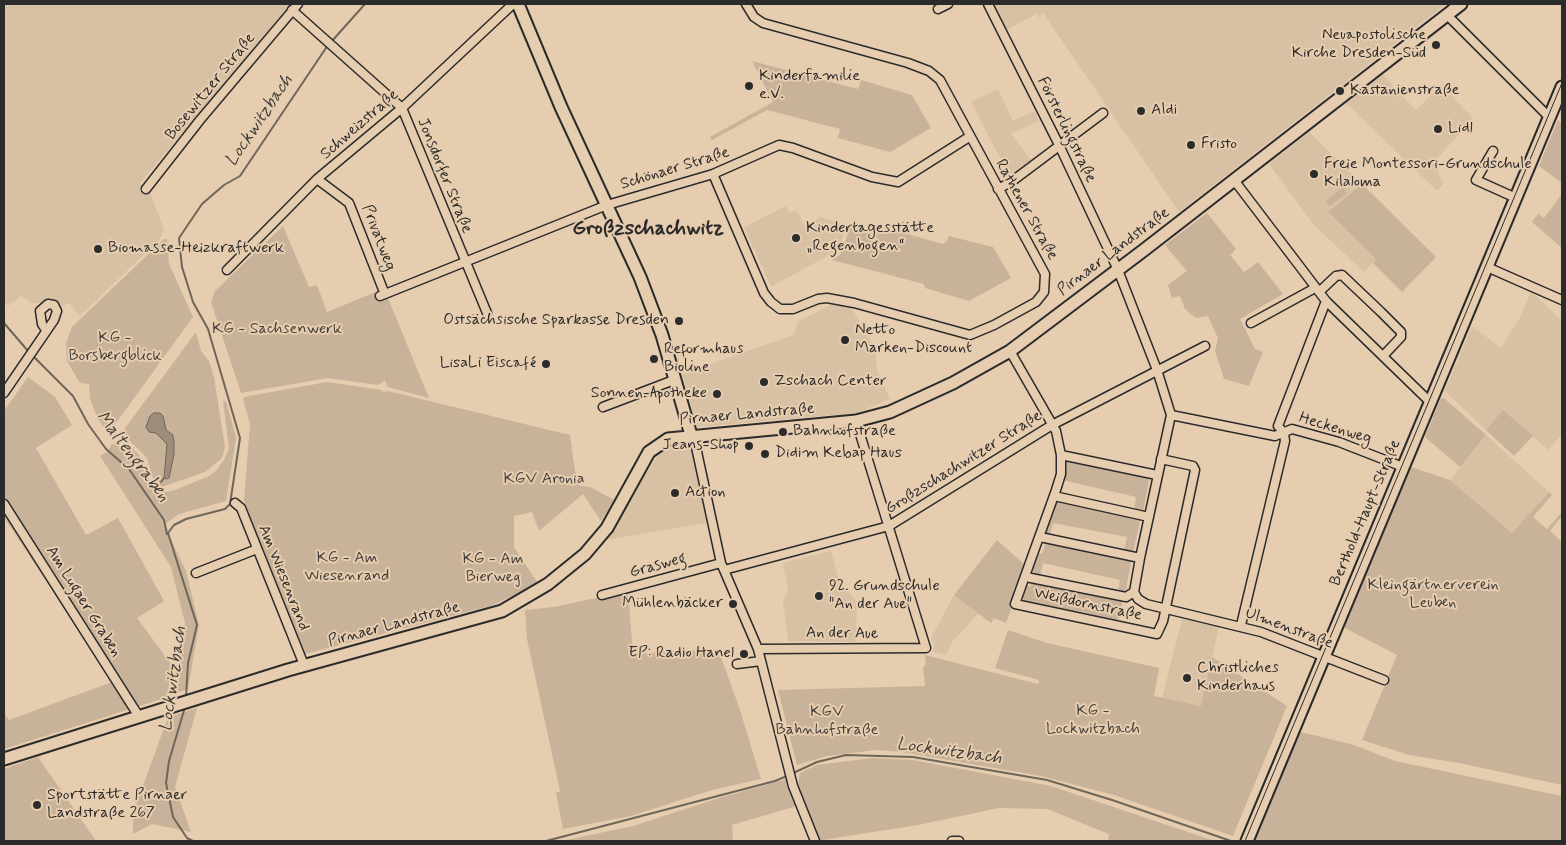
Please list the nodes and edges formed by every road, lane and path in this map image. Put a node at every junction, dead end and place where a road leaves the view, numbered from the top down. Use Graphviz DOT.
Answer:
graph roads {
  1 [pos="298,4"];
  2 [pos="513,4"];
  3 [pos="518,4"];
  4 [pos="746,4"];
  5 [pos="948,4"];
  6 [pos="988,4"];
  7 [pos="1461,4"];
  8 [pos="938,9"];
  9 [pos="292,10"];
  10 [pos="1447,15"];
  11 [pos="1562,87"];
  12 [pos="402,108"];
  13 [pos="1103,113"];
  14 [pos="1550,117"];
  15 [pos="969,137"];
  16 [pos="1059,145"];
  17 [pos="1493,151"];
  18 [pos="713,174"];
  19 [pos="317,179"];
  20 [pos="1234,180"];
  21 [pos="146,189"];
  22 [pos="998,189"];
  23 [pos="1516,198"];
  24 [pos="607,204"];
  25 [pos="465,262"];
  26 [pos="1487,267"];
  27 [pos="227,270"];
  28 [pos="1118,270"];
  29 [pos="1317,290"];
  30 [pos="382,294"];
  31 [pos="1562,300"];
  32 [pos="1326,301"];
  33 [pos="487,313"];
  34 [pos="1251,323"];
  35 [pos="46,330"];
  36 [pos="1205,346"];
  37 [pos="1010,351"];
  38 [pos="1383,356"];
  39 [pos="1157,370"];
  40 [pos="674,380"];
  41 [pos="4,393"];
  42 [pos="1430,402"];
  43 [pos="604,407"];
  44 [pos="1171,415"];
  45 [pos="856,421"];
  46 [pos="1052,425"];
  47 [pos="1284,434"];
  48 [pos="691,435"];
  49 [pos="1061,455"];
  50 [pos="1161,459"];
  51 [pos="1403,467"];
  52 [pos="1158,475"];
  53 [pos="1054,496"];
  54 [pos="235,503"];
  55 [pos="4,504"];
  56 [pos="1149,517"];
  57 [pos="889,526"];
  58 [pos="1040,537"];
  59 [pos="257,549"];
  60 [pos="1140,558"];
  61 [pos="723,566"];
  62 [pos="196,573"];
  63 [pos="1026,577"];
  64 [pos="1134,592"];
  65 [pos="602,595"];
  66 [pos="1166,608"];
  67 [pos="1181,612"];
  68 [pos="1241,625"];
  69 [pos="758,649"];
  70 [pos="1324,656"];
  71 [pos="761,661"];
  72 [pos="737,664"];
  73 [pos="304,665"];
  74 [pos="1384,680"];
  75 [pos="138,715"];
  76 [pos="4,759"];
  77 [pos="1248,839"];
  78 [pos="815,841"];
  79 [pos="952,841"];
  80 [pos="958,841"];
  1 -- 9 [label="street, Bosewitzer Straße"];
  2 -- 12 [label="street, Schweizstraße"];
  3 -- 24 [label="street"];
  4 -- 15 [label="street, Rathener Straße"];
  5 -- 8 [label="street"];
  6 -- 16 [label="street, Försterlingstraße"];
  7 -- 10 [label="street, Pirnaer Landstraße"];
  9 -- 12 [label="street, Jonsdorfer Straße"];
  9 -- 21 [label="street, Bosewitzer Straße"];
  10 -- 14 [label="street"];
  10 -- 20 [label="street, Pirnaer Landstraße"];
  11 -- 14 [label="street, Berthold-Haupt-Straße"];
  12 -- 19 [label="street, Schweizstraße"];
  12 -- 25 [label="street, Jonsdorfer Straße"];
  13 -- 16 [label="street"];
  14 -- 23 [label="street, Berthold-Haupt-Straße"];
  15 -- 18 [label="street, Schönaer Straße"];
  15 -- 22 [label="street, Rathener Straße"];
  16 -- 22 [label="street"];
  16 -- 28 [label="street, Försterlingstraße"];
  17 -- 23 [label="street"];
  18 -- 22 [label="street, Rathener Straße"];
  18 -- 24 [label="street, Schönaer Straße"];
  19 -- 27 [label="street, Schweizstraße"];
  19 -- 30 [label="street, Privatweg"];
  20 -- 28 [label="street, Pirnaer Landstraße"];
  20 -- 29 [label="street"];
  23 -- 26 [label="street, Berthold-Haupt-Straße"];
  24 -- 25 [label="street, Schönaer Straße"];
  24 -- 40 [label="street"];
  25 -- 30 [label="street, Schönaer Straße"];
  25 -- 33 [label="street, Jonsdorfer Straße"];
  26 -- 31 [label="street"];
  26 -- 42 [label="street, Berthold-Haupt-Straße"];
  28 -- 37 [label="street, Pirnaer Landstraße"];
  28 -- 39 [label="street"];
  29 -- 32 [label="street"];
  29 -- 34 [label="street"];
  29 -- 38 [label="street"];
  32 -- 38 [label="street"];
  32 -- 47 [label="street"];
  35 -- 41 [label="street"];
  36 -- 39 [label="street, Großzschachwitzer Straße"];
  37 -- 45 [label="street, Pirnaer Landstraße"];
  37 -- 46 [label="street, Weißdornstraße"];
  38 -- 42 [label="street"];
  39 -- 44 [label="street"];
  39 -- 46 [label="street, Großzschachwitzer Straße"];
  40 -- 43 [label="street"];
  40 -- 48 [label="street"];
  42 -- 51 [label="street, Berthold-Haupt-Straße"];
  44 -- 47 [label="street, Heckenweg"];
  44 -- 50 [label="street, Weißdornstraße"];
  45 -- 48 [label="street, Pirnaer Landstraße"];
  45 -- 57 [label="street"];
  46 -- 49 [label="street, Weißdornstraße"];
  46 -- 57 [label="street, Großzschachwitzer Straße"];
  47 -- 51 [label="street, Heckenweg"];
  47 -- 68 [label="street"];
  48 -- 61 [label="street"];
  48 -- 73 [label="street, Pirnaer Landstraße"];
  49 -- 52 [label="street"];
  49 -- 53 [label="street, Weißdornstraße"];
  50 -- 52 [label="street, Weißdornstraße"];
  50 -- 66 [label="street, Weißdornstraße"];
  51 -- 70 [label="street, Berthold-Haupt-Straße"];
  52 -- 56 [label="street, Weißdornstraße"];
  53 -- 56 [label="street"];
  53 -- 58 [label="street, Weißdornstraße"];
  54 -- 59 [label="street, Am Wiesenrand"];
  55 -- 75 [label="street, Am Lugaer Graben"];
  56 -- 60 [label="street, Weißdornstraße"];
  57 -- 61 [label="street, Großzschachwitzer Straße"];
  57 -- 69 [label="street, An der Aue"];
  58 -- 60 [label="street"];
  58 -- 63 [label="street, Weißdornstraße"];
  59 -- 62 [label="street"];
  59 -- 73 [label="street, Am Wiesenrand"];
  60 -- 64 [label="street, Weißdornstraße"];
  61 -- 65 [label="street, Grasweg"];
  61 -- 69 [label="street"];
  63 -- 64 [label="street, Weißdornstraße"];
  63 -- 66 [label="street, Weißdornstraße"];
  64 -- 66 [label="street, Weißdornstraße"];
  66 -- 67 [label="street, Weißdornstraße"];
  67 -- 68 [label="street, Ulmenstraße"];
  68 -- 70 [label="street, Ulmenstraße"];
  69 -- 71 [label="street"];
  70 -- 74 [label="street, Ulmenstraße"];
  70 -- 77 [label="street, Berthold-Haupt-Straße"];
  71 -- 72 [label="street"];
  71 -- 78 [label="street"];
  73 -- 75 [label="street, Pirnaer Landstraße"];
  75 -- 76 [label="street, Pirnaer Landstraße"];
  79 -- 80 [label="street"];
}
